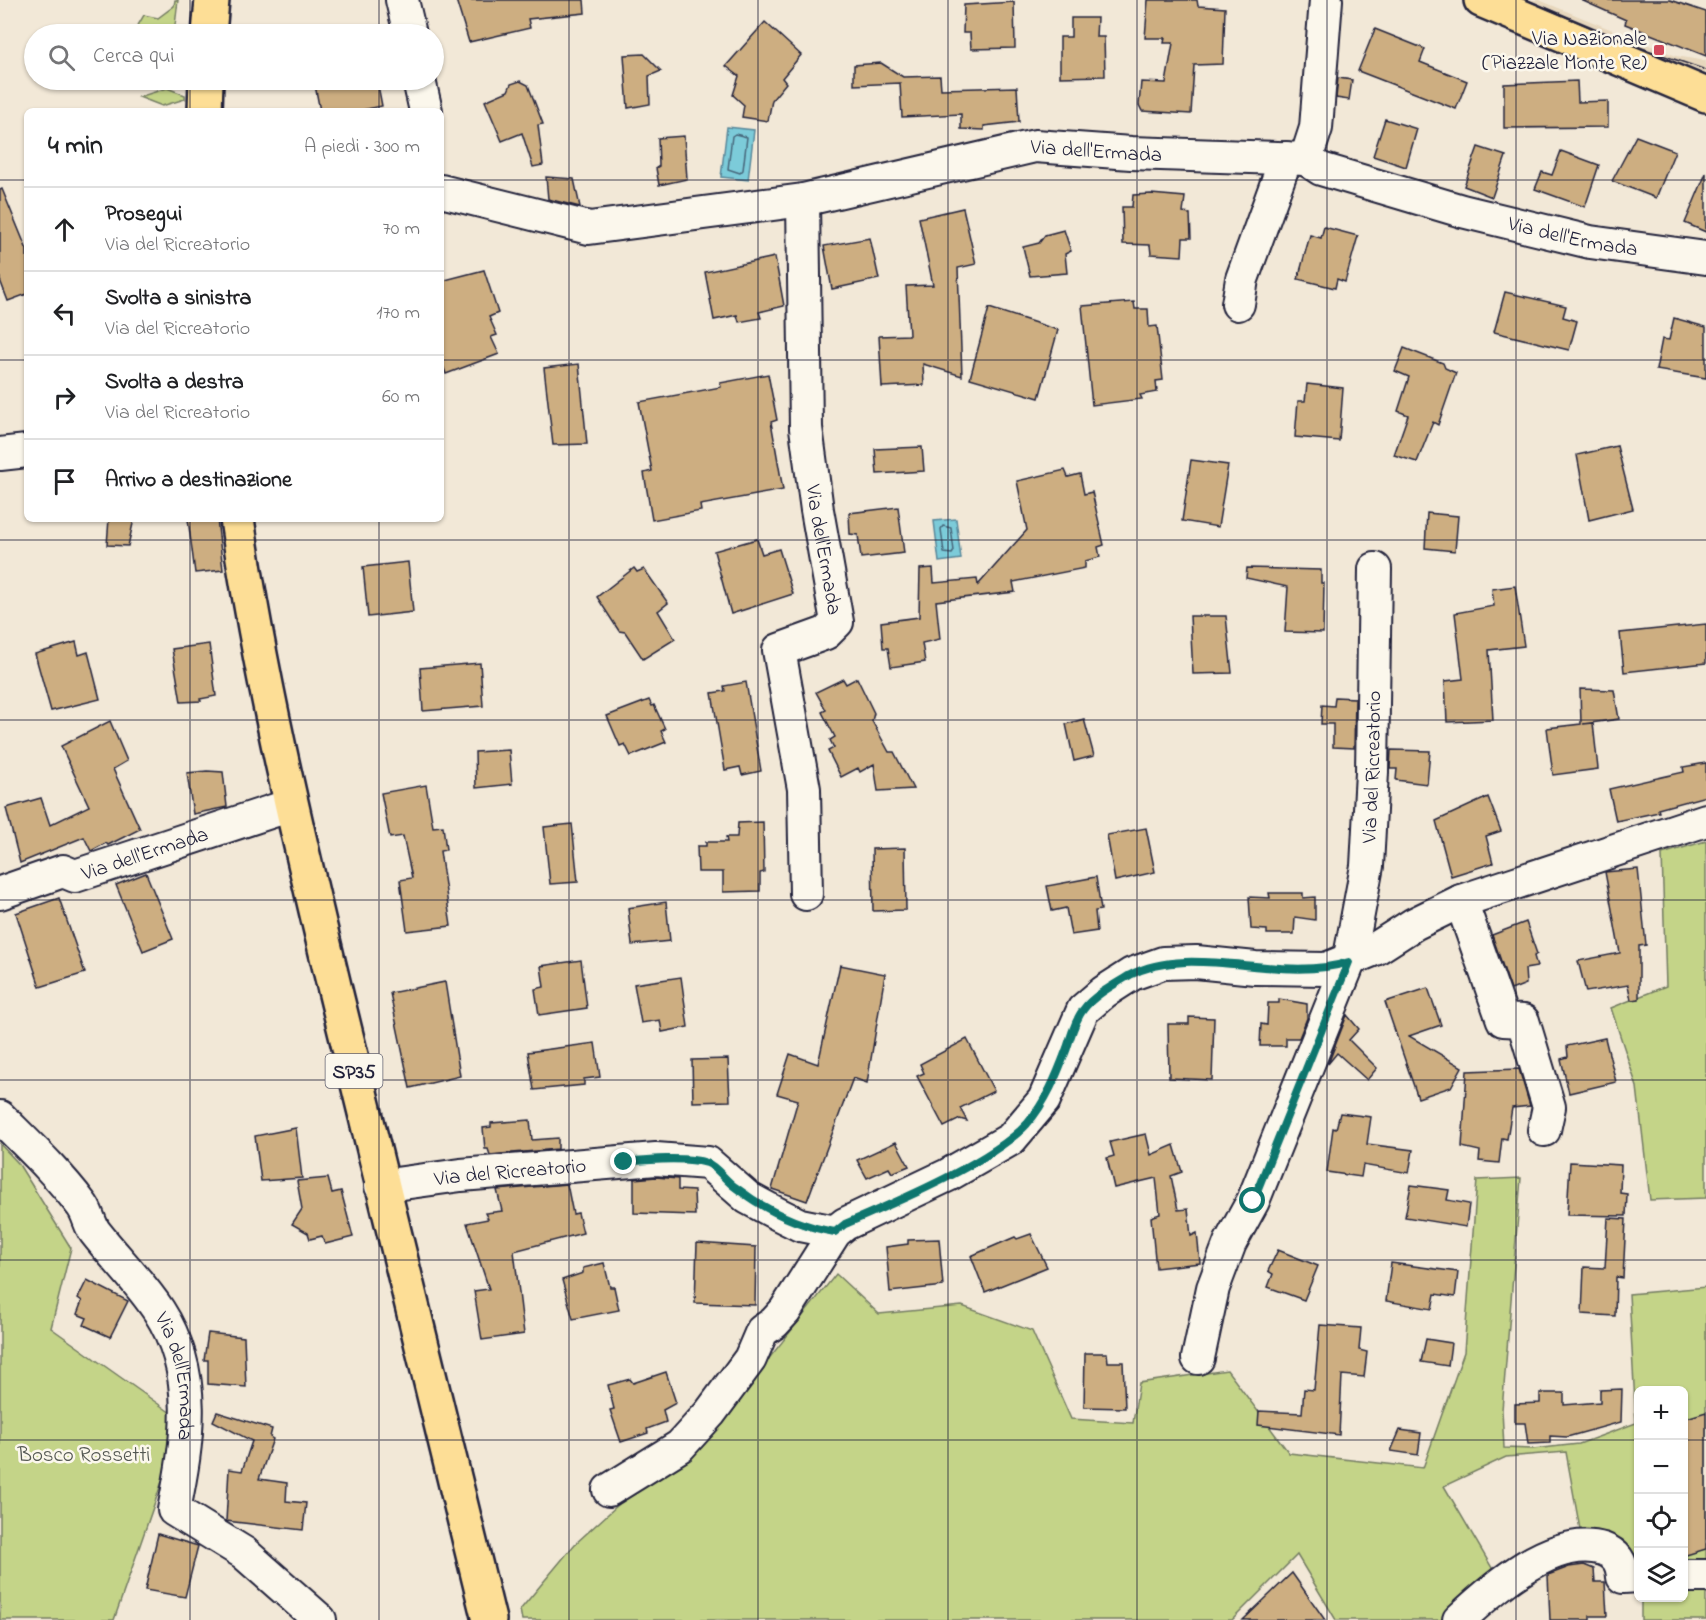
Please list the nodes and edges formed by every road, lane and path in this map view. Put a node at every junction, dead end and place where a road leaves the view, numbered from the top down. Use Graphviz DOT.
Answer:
graph roads {
  1 [pos="212,0"];
  2 [pos="402,0"];
  3 [pos="1326,0"];
  4 [pos="1481,0"];
  5 [pos="210,24"];
  6 [pos="408,24"];
  7 [pos="206,90"];
  8 [pos="421,90"];
  9 [pos="1706,95"];
  10 [pos="205,108"];
  11 [pos="425,108"];
  12 [pos="1296,159"];
  13 [pos="444,191"];
  14 [pos="803,200"];
  15 [pos="1706,258"];
  16 [pos="1238,304"];
  17 [pos="24,451"];
  18 [pos="0,454"];
  19 [pos="237,522"];
  20 [pos="1375,569"];
  21 [pos="291,805"];
  22 [pos="1706,820"];
  23 [pos="0,892"];
  24 [pos="806,894"];
  25 [pos="1461,901"];
  26 [pos="1349,962"];
  27 [pos="0,1117"];
  28 [pos="1544,1130"];
  29 [pos="381,1186"];
  30 [pos="835,1232"];
  31 [pos="1198,1358"];
  32 [pos="609,1490"];
  33 [pos="1634,1576"];
  34 [pos="1688,1576"];
  35 [pos="1706,1576"];
  36 [pos="321,1620"];
  37 [pos="489,1620"];
  38 [pos="1459,1620"];
  1 -- 5 [label="main road"];
  2 -- 6 [label="street"];
  3 -- 12 [label="street"];
  4 -- 9 [label="main road"];
  7 -- 10 [label="main road"];
  8 -- 11 [label="street"];
  12 -- 14 [label="street, Via dell'Ermada"];
  12 -- 15 [label="street, Via dell'Ermada"];
  12 -- 16 [label="street"];
  13 -- 14 [label="street, Via dell'Ermada"];
  14 -- 24 [label="street, Via dell'Ermada"];
  17 -- 18 [label="street"];
  19 -- 21 [label="main road, SP35"];
  20 -- 26 [label="street, Via del Ricreatorio"];
  21 -- 23 [label="street, Via dell'Ermada"];
  21 -- 29 [label="main road, SP35"];
  22 -- 25 [label="street"];
  25 -- 26 [label="street"];
  25 -- 28 [label="street"];
  26 -- 30 [label="street"];
  26 -- 31 [label="street, Via del Ricreatorio"];
  27 -- 36 [label="street, Via dell'Ermada"];
  29 -- 30 [label="street, Via del Ricreatorio"];
  29 -- 37 [label="main road, SP35"];
  30 -- 32 [label="street"];
  33 -- 38 [label="street"];
  34 -- 35 [label="street"];
}
